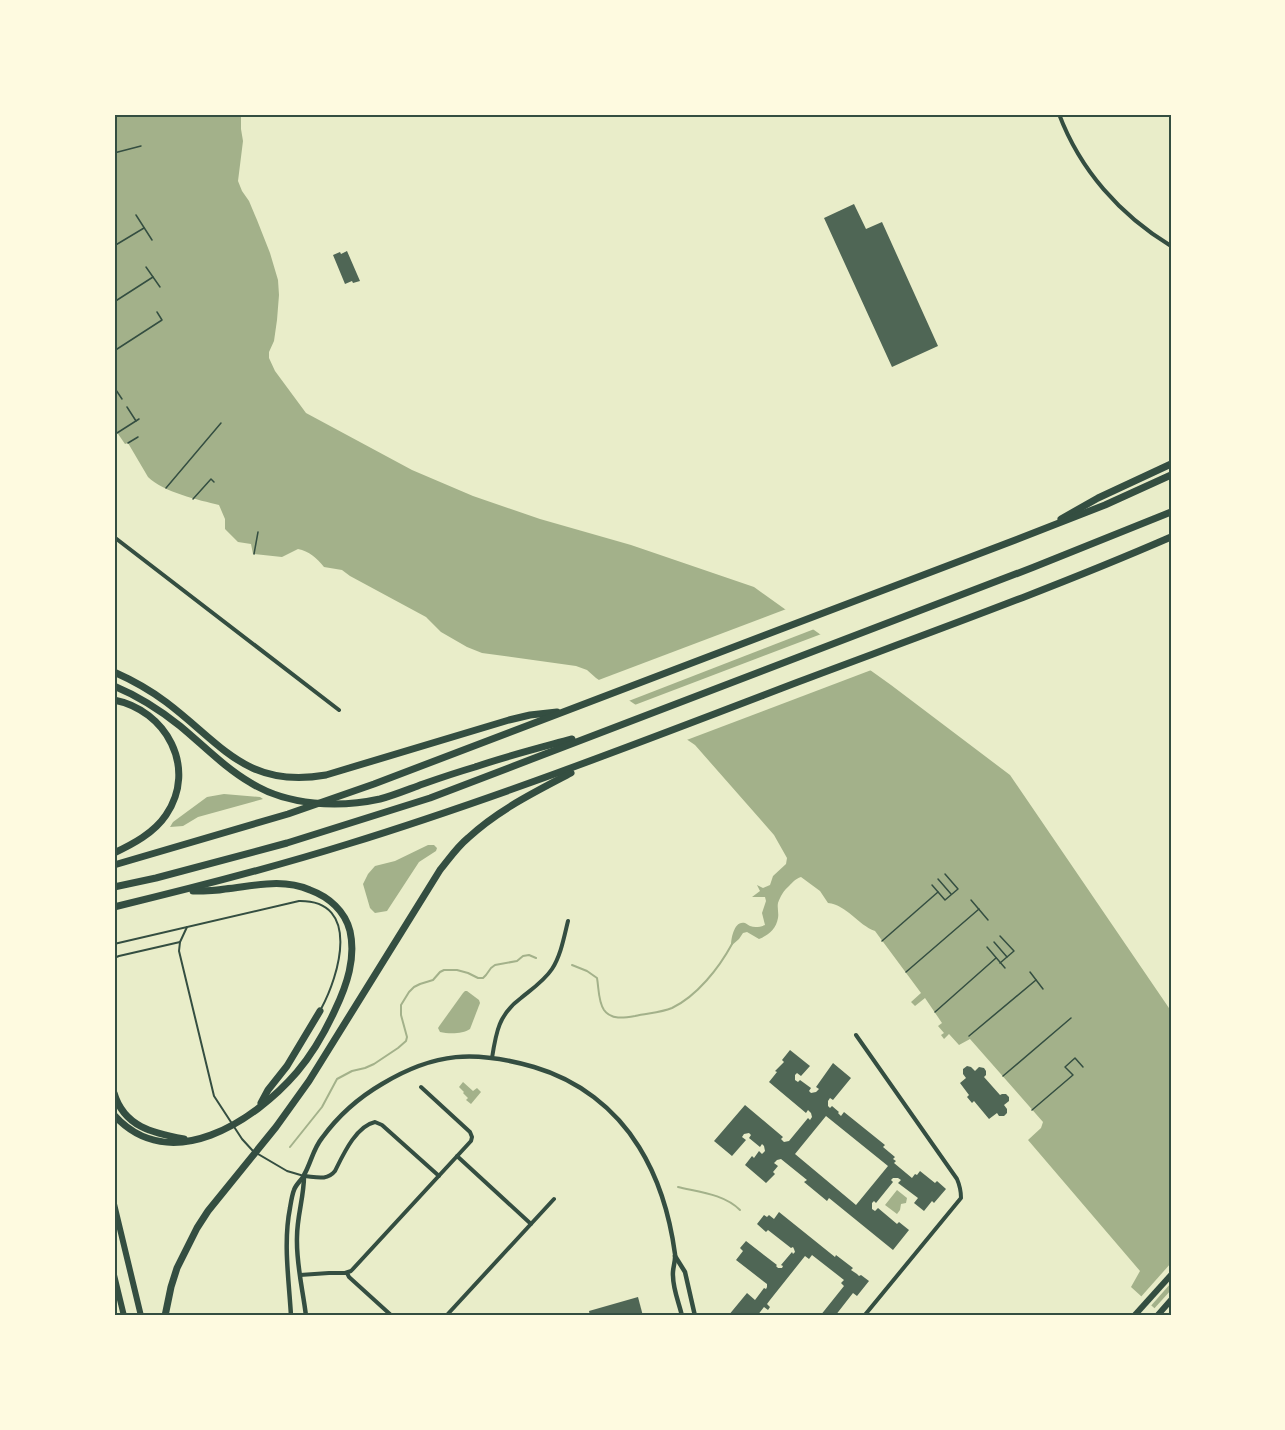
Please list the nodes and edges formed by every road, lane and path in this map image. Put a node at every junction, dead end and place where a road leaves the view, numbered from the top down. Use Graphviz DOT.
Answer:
graph roads {
  1 [pos="1059,114"];
  2 [pos="141,146"];
  3 [pos="114,153"];
  4 [pos="136,215"];
  5 [pos="144,228"];
  6 [pos="152,240"];
  7 [pos="114,246"];
  8 [pos="1171,246"];
  9 [pos="146,267"];
  10 [pos="153,277"];
  11 [pos="160,287"];
  12 [pos="114,302"];
  13 [pos="157,312"];
  14 [pos="114,351"];
  15 [pos="114,385"];
  16 [pos="122,399"];
  17 [pos="127,407"];
  18 [pos="221,423"];
  19 [pos="117,433"];
  20 [pos="138,437"];
  21 [pos="128,443"];
  22 [pos="1171,464"];
  23 [pos="1171,475"];
  24 [pos="214,482"];
  25 [pos="166,488"];
  26 [pos="193,499"];
  27 [pos="1171,512"];
  28 [pos="258,532"];
  29 [pos="1037,532"];
  30 [pos="114,537"];
  31 [pos="1171,537"];
  32 [pos="254,554"];
  33 [pos="114,672"];
  34 [pos="114,686"];
  35 [pos="114,700"];
  36 [pos="339,710"];
  37 [pos="568,710"];
  38 [pos="606,730"];
  39 [pos="594,760"];
  40 [pos="114,854"];
  41 [pos="114,865"];
  42 [pos="945,874"];
  43 [pos="938,879"];
  44 [pos="932,885"];
  45 [pos="114,887"];
  46 [pos="177,892"];
  47 [pos="938,892"];
  48 [pos="952,894"];
  49 [pos="971,900"];
  50 [pos="114,907"];
  51 [pos="978,909"];
  52 [pos="988,920"];
  53 [pos="568,921"];
  54 [pos="187,927"];
  55 [pos="1000,936"];
  56 [pos="882,941"];
  57 [pos="180,942"];
  58 [pos="994,942"];
  59 [pos="114,944"];
  60 [pos="987,947"];
  61 [pos="1007,957"];
  62 [pos="114,958"];
  63 [pos="996,958"];
  64 [pos="1000,963"];
  65 [pos="1005,968"];
  66 [pos="906,972"];
  67 [pos="1030,972"];
  68 [pos="1036,980"];
  69 [pos="1043,989"];
  70 [pos="320,1011"];
  71 [pos="935,1012"];
  72 [pos="1071,1018"];
  73 [pos="856,1035"];
  74 [pos="969,1036"];
  75 [pos="492,1058"];
  76 [pos="1083,1067"];
  77 [pos="1003,1076"];
  78 [pos="420,1087"];
  79 [pos="114,1093"];
  80 [pos="258,1108"];
  81 [pos="1032,1110"];
  82 [pos="114,1115"];
  83 [pos="193,1140"];
  84 [pos="457,1156"];
  85 [pos="304,1176"];
  86 [pos="439,1176"];
  87 [pos="554,1199"];
  88 [pos="114,1204"];
  89 [pos="531,1224"];
  90 [pos="675,1256"];
  91 [pos="347,1273"];
  92 [pos="114,1275"];
  93 [pos="300,1275"];
  94 [pos="1171,1275"];
  95 [pos="1171,1300"];
  96 [pos="124,1316"];
  97 [pos="141,1316"];
  98 [pos="165,1316"];
  99 [pos="291,1316"];
  100 [pos="306,1316"];
  101 [pos="392,1316"];
  102 [pos="446,1316"];
  103 [pos="682,1316"];
  104 [pos="695,1316"];
  105 [pos="864,1316"];
  106 [pos="1134,1316"];
  107 [pos="1157,1316"];
  1 -- 8 [label="street"];
  2 -- 3 [label="path"];
  4 -- 5 [label="path"];
  5 -- 6 [label="path"];
  5 -- 7 [label="path"];
  9 -- 10 [label="path"];
  10 -- 11 [label="path"];
  10 -- 12 [label="path"];
  13 -- 14 [label="path"];
  15 -- 16 [label="path"];
  17 -- 19 [label="path"];
  18 -- 25 [label="path"];
  20 -- 21 [label="path"];
  22 -- 29 [label="highway"];
  23 -- 29 [label="highway"];
  24 -- 26 [label="path"];
  27 -- 38 [label="highway"];
  28 -- 32 [label="path"];
  29 -- 37 [label="highway"];
  30 -- 36 [label="street"];
  31 -- 39 [label="highway"];
  33 -- 37 [label="highway"];
  34 -- 38 [label="highway"];
  35 -- 40 [label="highway"];
  37 -- 41 [label="highway"];
  38 -- 45 [label="highway"];
  39 -- 46 [label="highway"];
  39 -- 98 [label="highway"];
  42 -- 48 [label="path"];
  43 -- 48 [label="path"];
  44 -- 47 [label="path"];
  46 -- 50 [label="highway"];
  46 -- 80 [label="highway"];
  47 -- 48 [label="path"];
  47 -- 56 [label="path"];
  49 -- 51 [label="path"];
  51 -- 52 [label="path"];
  51 -- 66 [label="path"];
  53 -- 75 [label="street"];
  54 -- 57 [label="lane"];
  54 -- 59 [label="lane"];
  54 -- 70 [label="lane"];
  55 -- 61 [label="path"];
  57 -- 62 [label="lane"];
  57 -- 85 [label="lane"];
  58 -- 61 [label="path"];
  60 -- 63 [label="path"];
  61 -- 64 [label="path"];
  63 -- 64 [label="path"];
  63 -- 71 [label="path"];
  64 -- 65 [label="path"];
  67 -- 68 [label="path"];
  68 -- 69 [label="path"];
  68 -- 74 [label="path"];
  70 -- 80 [label="highway"];
  72 -- 77 [label="path"];
  73 -- 105 [label="street"];
  75 -- 85 [label="street"];
  75 -- 90 [label="street"];
  76 -- 81 [label="path"];
  78 -- 84 [label="street"];
  79 -- 83 [label="highway"];
  80 -- 83 [label="highway"];
  82 -- 83 [label="highway"];
  84 -- 86 [label="street"];
  84 -- 89 [label="street"];
  85 -- 86 [label="street"];
  85 -- 93 [label="street"];
  85 -- 99 [label="street"];
  86 -- 91 [label="street"];
  87 -- 89 [label="street"];
  88 -- 97 [label="main road"];
  89 -- 102 [label="street"];
  90 -- 103 [label="street"];
  90 -- 104 [label="street"];
  91 -- 93 [label="street"];
  91 -- 101 [label="street"];
  92 -- 96 [label="main road"];
  93 -- 100 [label="street"];
  94 -- 106 [label="main road"];
  95 -- 107 [label="main road"];
}
